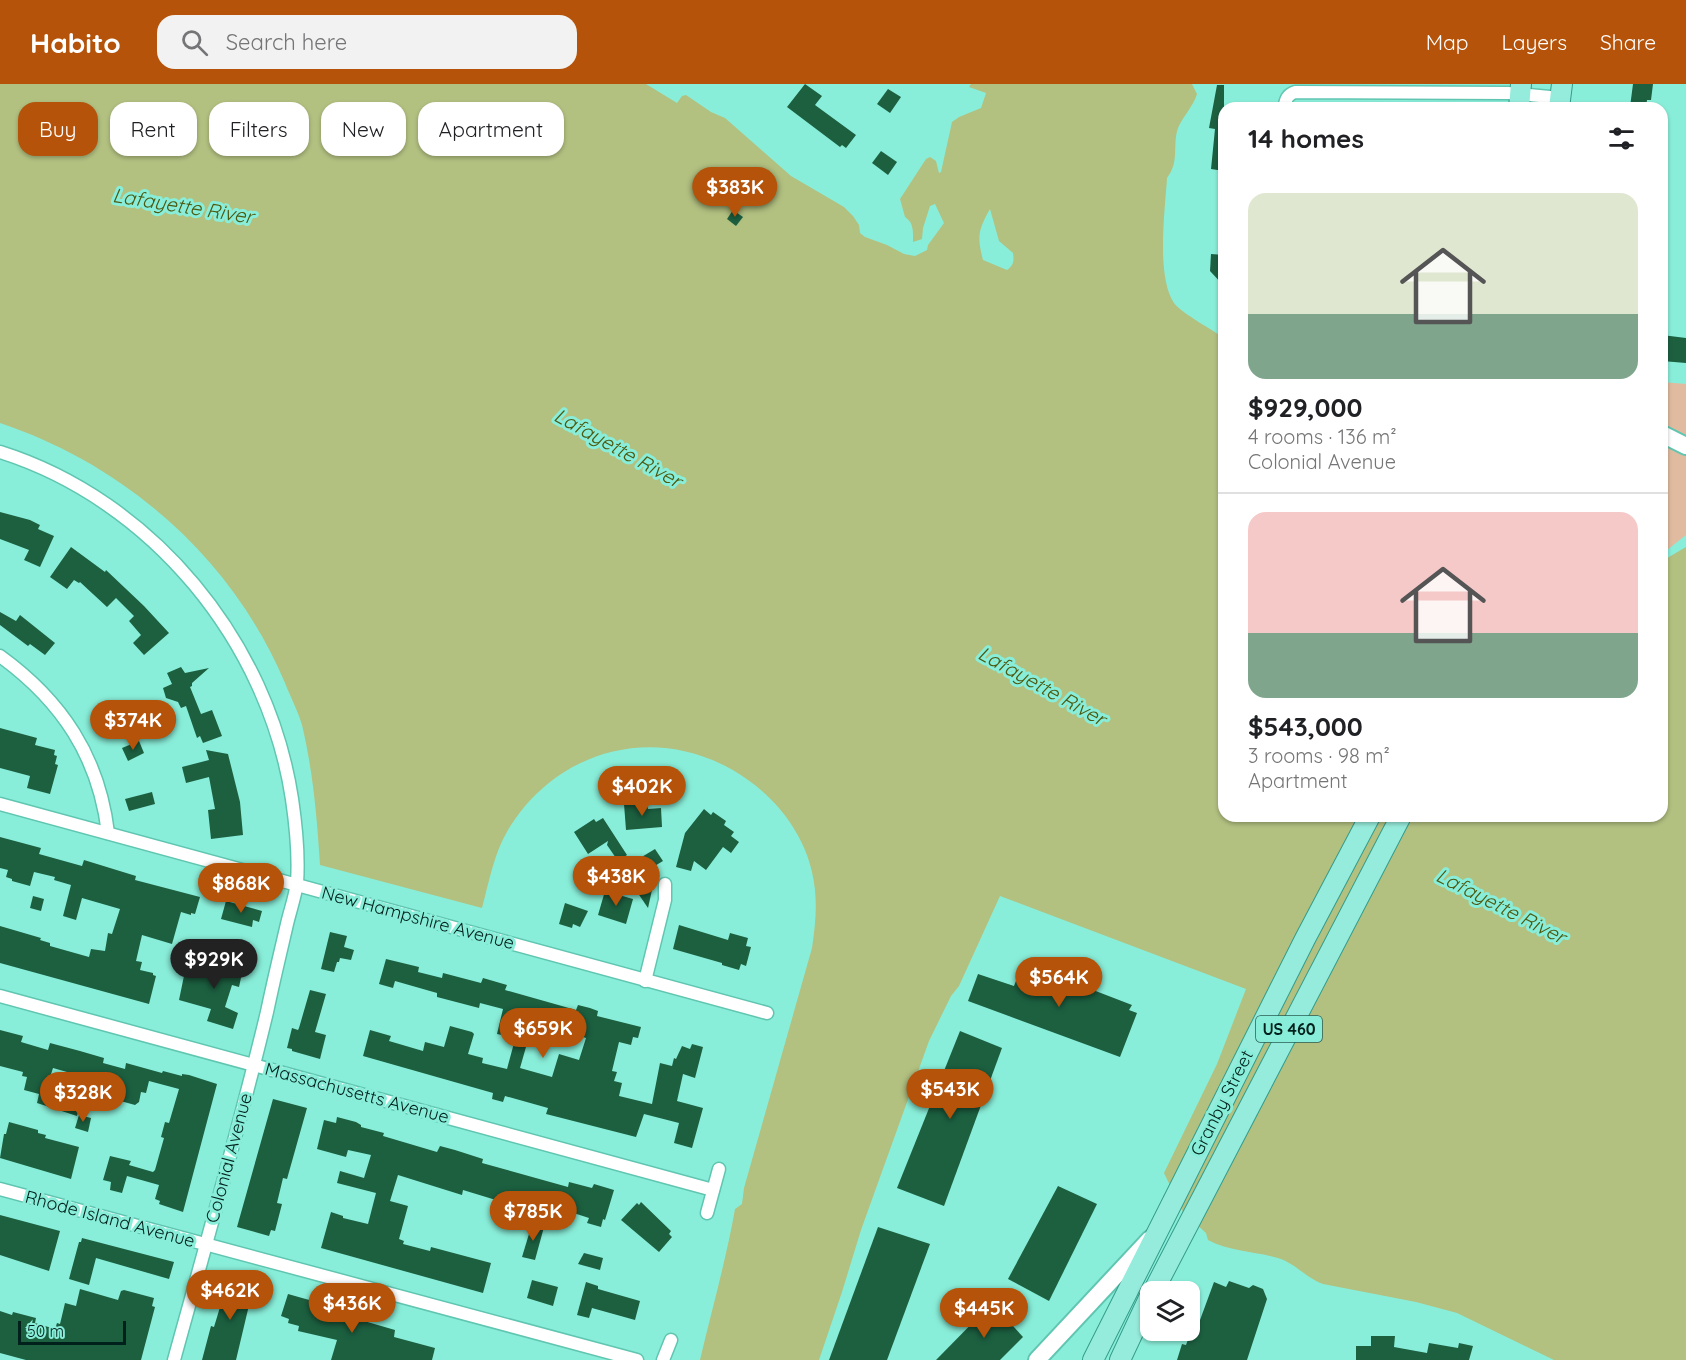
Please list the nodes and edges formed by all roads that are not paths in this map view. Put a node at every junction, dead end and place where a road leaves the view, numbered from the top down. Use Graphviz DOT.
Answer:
graph roads {
  1 [pos="1520,95"];
  2 [pos="1560,97"];
  3 [pos="1285,102"];
  4 [pos="1668,437"];
  5 [pos="1686,446"];
  6 [pos="0,452"];
  7 [pos="0,656"];
  8 [pos="0,804"];
  9 [pos="1367,822"];
  10 [pos="1398,822"];
  11 [pos="108,833"];
  12 [pos="664,884"];
  13 [pos="297,885"];
  14 [pos="645,981"];
  15 [pos="0,996"];
  16 [pos="767,1013"];
  17 [pos="254,1065"];
  18 [pos="719,1169"];
  19 [pos="0,1190"];
  20 [pos="713,1190"];
  21 [pos="707,1213"];
  22 [pos="1157,1232"];
  23 [pos="206,1244"];
  24 [pos="1159,1281"];
  25 [pos="1140,1317"];
  26 [pos="671,1340"];
  27 [pos="174,1360"];
  28 [pos="637,1360"];
  29 [pos="663,1360"];
  30 [pos="1037,1360"];
  31 [pos="1093,1360"];
  32 [pos="1120,1360"];
  1 -- 2 [label="street"];
  1 -- 3 [label="street"];
  4 -- 5 [label="street"];
  6 -- 13 [label="street, Colonial Avenue"];
  7 -- 11 [label="street"];
  8 -- 11 [label="street, New Hampshire Avenue"];
  9 -- 22 [label="main road, Granby Street / US 460"];
  10 -- 24 [label="main road, Granby Street / US 460"];
  11 -- 13 [label="street, New Hampshire Avenue"];
  12 -- 14 [label="street"];
  13 -- 14 [label="street, New Hampshire Avenue"];
  13 -- 17 [label="street, Colonial Avenue"];
  14 -- 16 [label="street, New Hampshire Avenue"];
  15 -- 17 [label="street, Massachusetts Avenue"];
  17 -- 20 [label="street, Massachusetts Avenue"];
  17 -- 23 [label="street, Colonial Avenue"];
  18 -- 20 [label="street"];
  19 -- 23 [label="street, Rhode Island Avenue"];
  20 -- 21 [label="street"];
  22 -- 30 [label="street"];
  22 -- 31 [label="main road, Granby Street / US 460"];
  23 -- 27 [label="street, Colonial Avenue"];
  23 -- 28 [label="street, Rhode Island Avenue"];
  25 -- 32 [label="main road"];
  26 -- 29 [label="street"];
}
